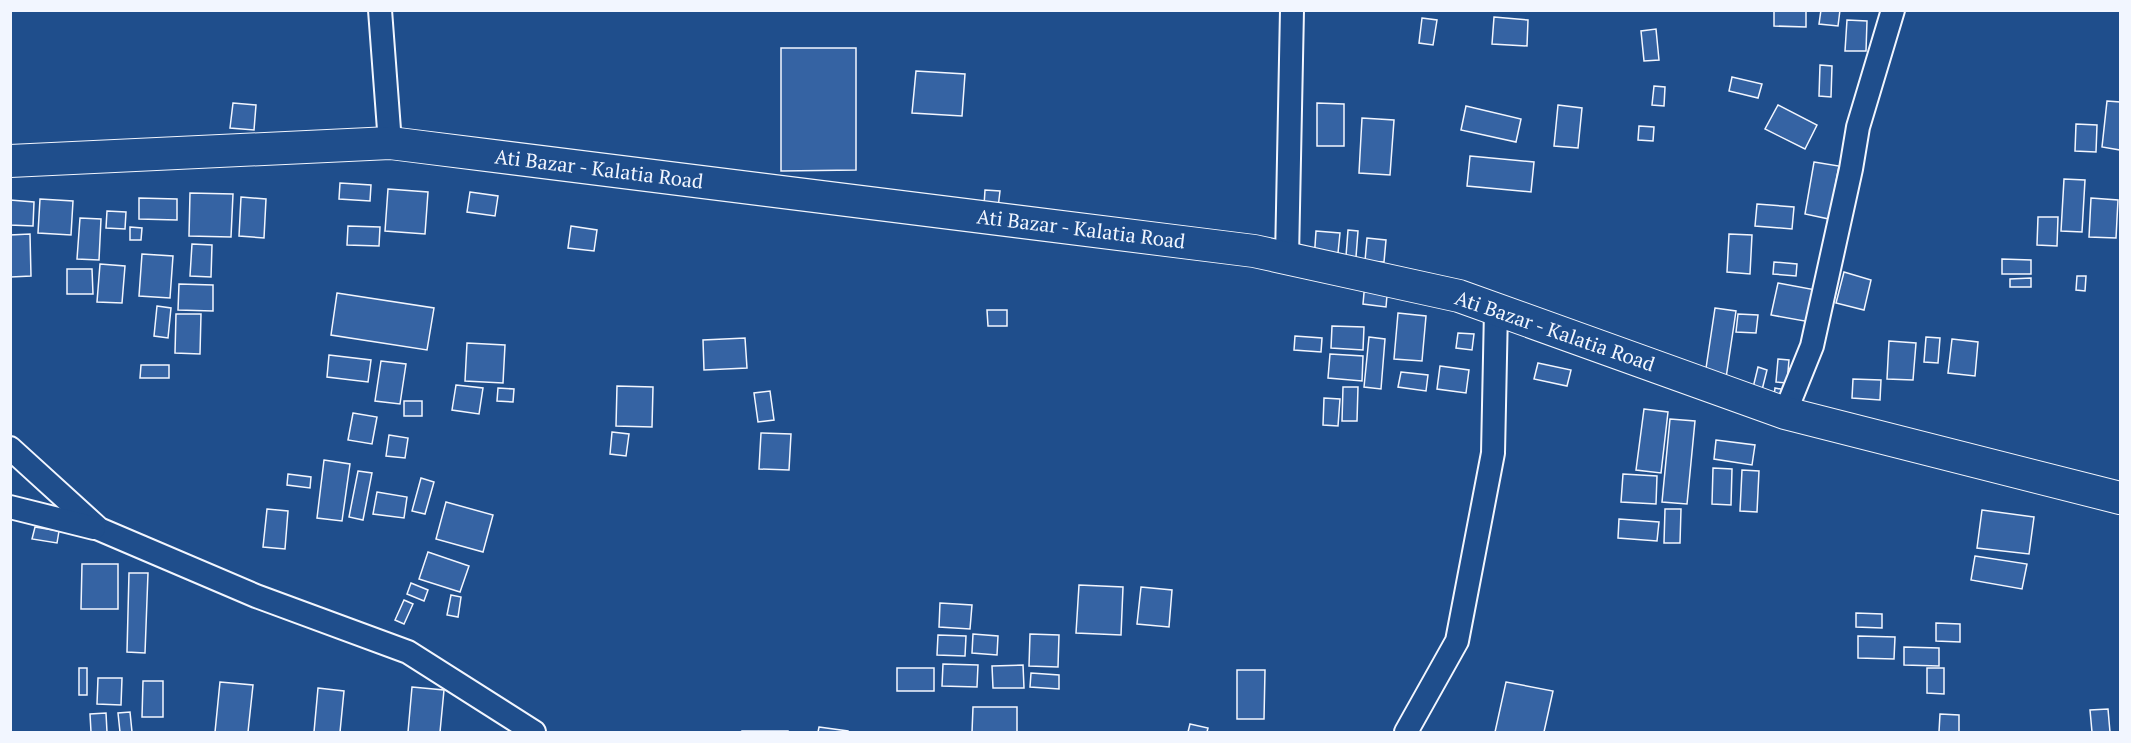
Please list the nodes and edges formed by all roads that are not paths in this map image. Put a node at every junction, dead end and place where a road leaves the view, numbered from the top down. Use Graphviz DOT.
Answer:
graph roads {
  1 [pos="381,10"];
  2 [pos="1292,10"];
  3 [pos="1893,10"];
  4 [pos="390,143"];
  5 [pos="10,161"];
  6 [pos="1287,258"];
  7 [pos="1496,310"];
  8 [pos="1785,412"];
  9 [pos="10,448"];
  10 [pos="2121,498"];
  11 [pos="10,507"];
  12 [pos="99,529"];
  13 [pos="534,732"];
  14 [pos="1406,732"];
  1 -- 4 [label="street"];
  2 -- 6 [label="street"];
  3 -- 8 [label="street"];
  4 -- 5 [label="main road, Ati Bazar - Kalatia Road"];
  4 -- 6 [label="main road, Ati Bazar - Kalatia Road"];
  6 -- 7 [label="main road, Ati Bazar - Kalatia Road"];
  7 -- 8 [label="main road, Ati Bazar - Kalatia Road"];
  7 -- 14 [label="street"];
  8 -- 10 [label="main road, Ati Bazar - Kalatia Road"];
  9 -- 12 [label="street"];
  11 -- 12 [label="street"];
  12 -- 13 [label="street"];
}
